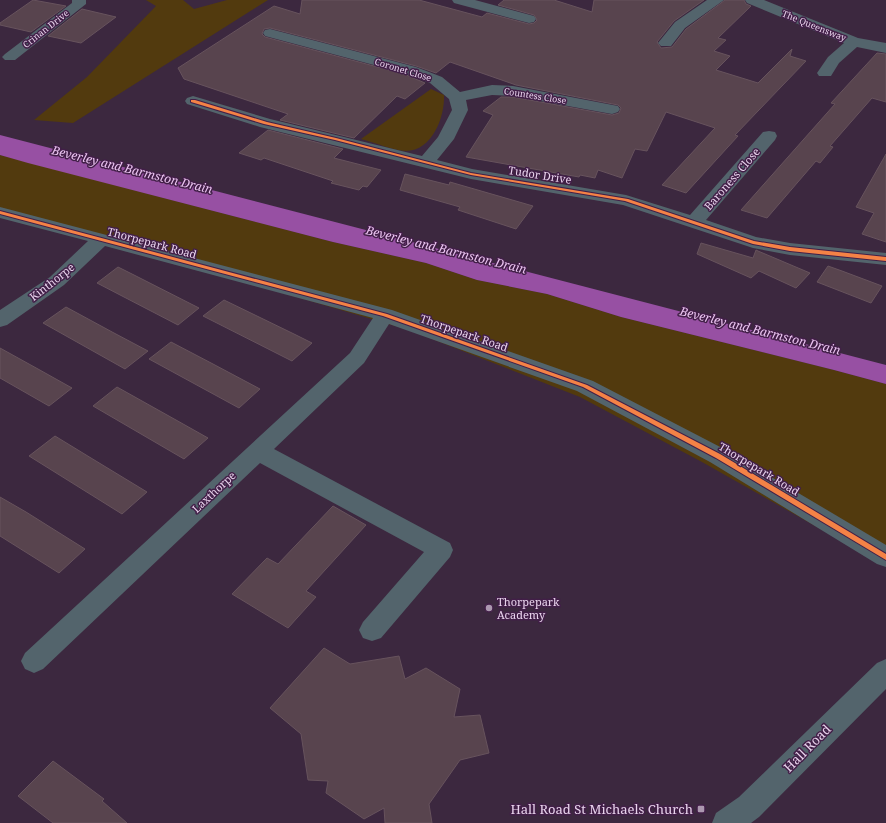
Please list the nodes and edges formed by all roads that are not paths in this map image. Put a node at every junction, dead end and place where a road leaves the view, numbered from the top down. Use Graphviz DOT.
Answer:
graph roads {
  1 [pos="79,0"];
  2 [pos="459,0"];
  3 [pos="717,0"];
  4 [pos="752,0"];
  5 [pos="482,2"];
  6 [pos="529,19"];
  7 [pos="270,33"];
  8 [pos="854,42"];
  9 [pos="666,43"];
  10 [pos="886,48"];
  11 [pos="10,57"];
  12 [pos="825,73"];
  13 [pos="457,97"];
  14 [pos="193,101"];
  15 [pos="612,109"];
  16 [pos="769,136"];
  17 [pos="426,162"];
  18 [pos="0,212"];
  19 [pos="694,222"];
  20 [pos="101,240"];
  21 [pos="886,259"];
  22 [pos="385,315"];
  23 [pos="0,320"];
  24 [pos="258,451"];
  25 [pos="886,557"];
  26 [pos="372,630"];
  27 [pos="34,661"];
  28 [pos="886,671"];
  29 [pos="727,823"];
  1 -- 11 [label="street, Crinan Drive"];
  2 -- 5 [label="street"];
  3 -- 9 [label="street"];
  4 -- 8 [label="street, The Queensway"];
  5 -- 6 [label="street"];
  7 -- 13 [label="street, Coronet Close"];
  8 -- 10 [label="street, The Queensway"];
  8 -- 12 [label="street, The Queensway"];
  13 -- 15 [label="street, Countess Close"];
  13 -- 17 [label="street"];
  14 -- 17 [label="street, Tudor Drive"];
  16 -- 19 [label="street, Baroness Close"];
  17 -- 19 [label="street, Tudor Drive"];
  18 -- 20 [label="street, Thorpepark Road"];
  19 -- 21 [label="street, Tudor Drive"];
  20 -- 22 [label="street, Thorpepark Road"];
  20 -- 23 [label="street, Kinthorpe"];
  22 -- 24 [label="street, Laxthorpe"];
  22 -- 25 [label="street, Thorpepark Road"];
  24 -- 26 [label="street"];
  24 -- 27 [label="street, Laxthorpe"];
  28 -- 29 [label="street, Hall Road"];
}
